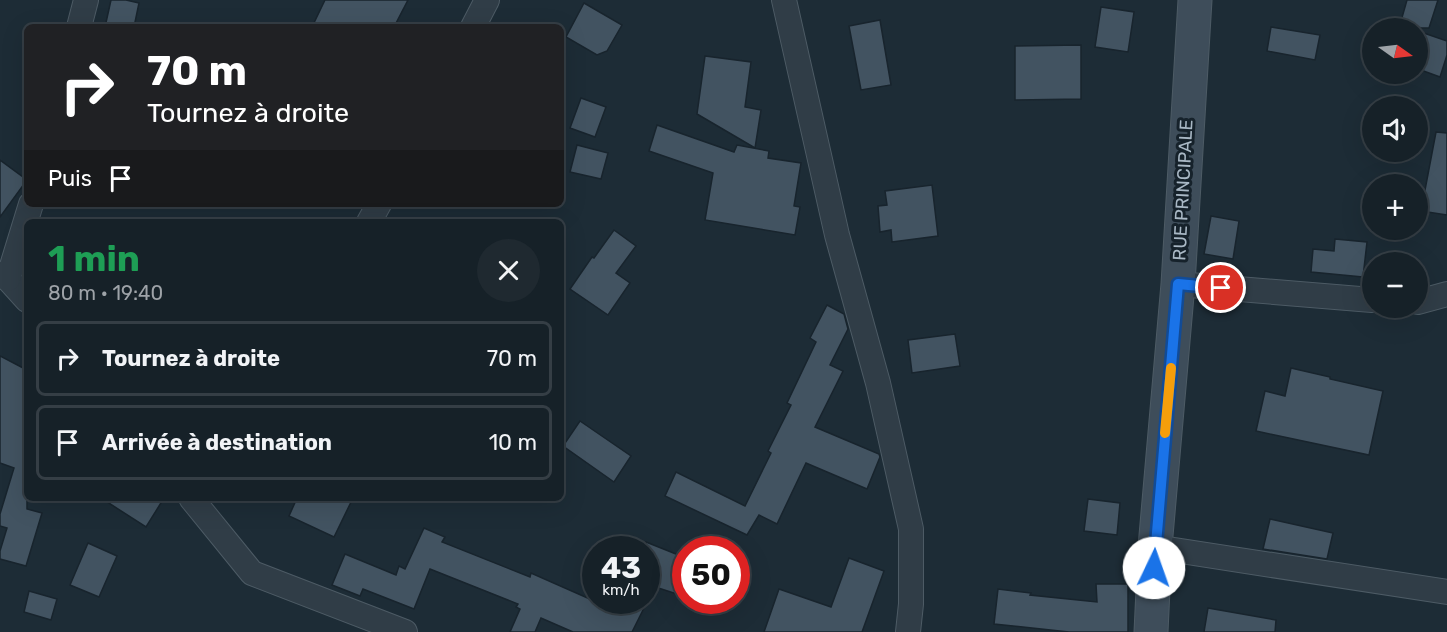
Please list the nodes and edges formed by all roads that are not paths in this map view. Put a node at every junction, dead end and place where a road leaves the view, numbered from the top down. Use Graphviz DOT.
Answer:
graph roads {
  1 [pos="86,0"];
  2 [pos="487,0"];
  3 [pos="784,0"];
  4 [pos="1195,0"];
  5 [pos="80,24"];
  6 [pos="475,24"];
  7 [pos="24,223"];
  8 [pos="4,276"];
  9 [pos="1178,284"];
  10 [pos="1447,294"];
  11 [pos="24,297"];
  12 [pos="1362,299"];
  13 [pos="1428,299"];
  14 [pos="196,501"];
  15 [pos="1155,547"];
  16 [pos="1447,592"];
  17 [pos="405,632"];
  18 [pos="908,632"];
  19 [pos="1151,632"];
  1 -- 5 [label="street"];
  2 -- 6 [label="street"];
  3 -- 18 [label="street"];
  4 -- 9 [label="main road, RUE PRINCIPALE"];
  7 -- 8 [label="street"];
  8 -- 11 [label="street"];
  9 -- 12 [label="street"];
  9 -- 15 [label="main road, RUE PRINCIPALE"];
  10 -- 13 [label="street"];
  14 -- 17 [label="street"];
  15 -- 16 [label="street"];
  15 -- 19 [label="main road, RUE PRINCIPALE"];
}
